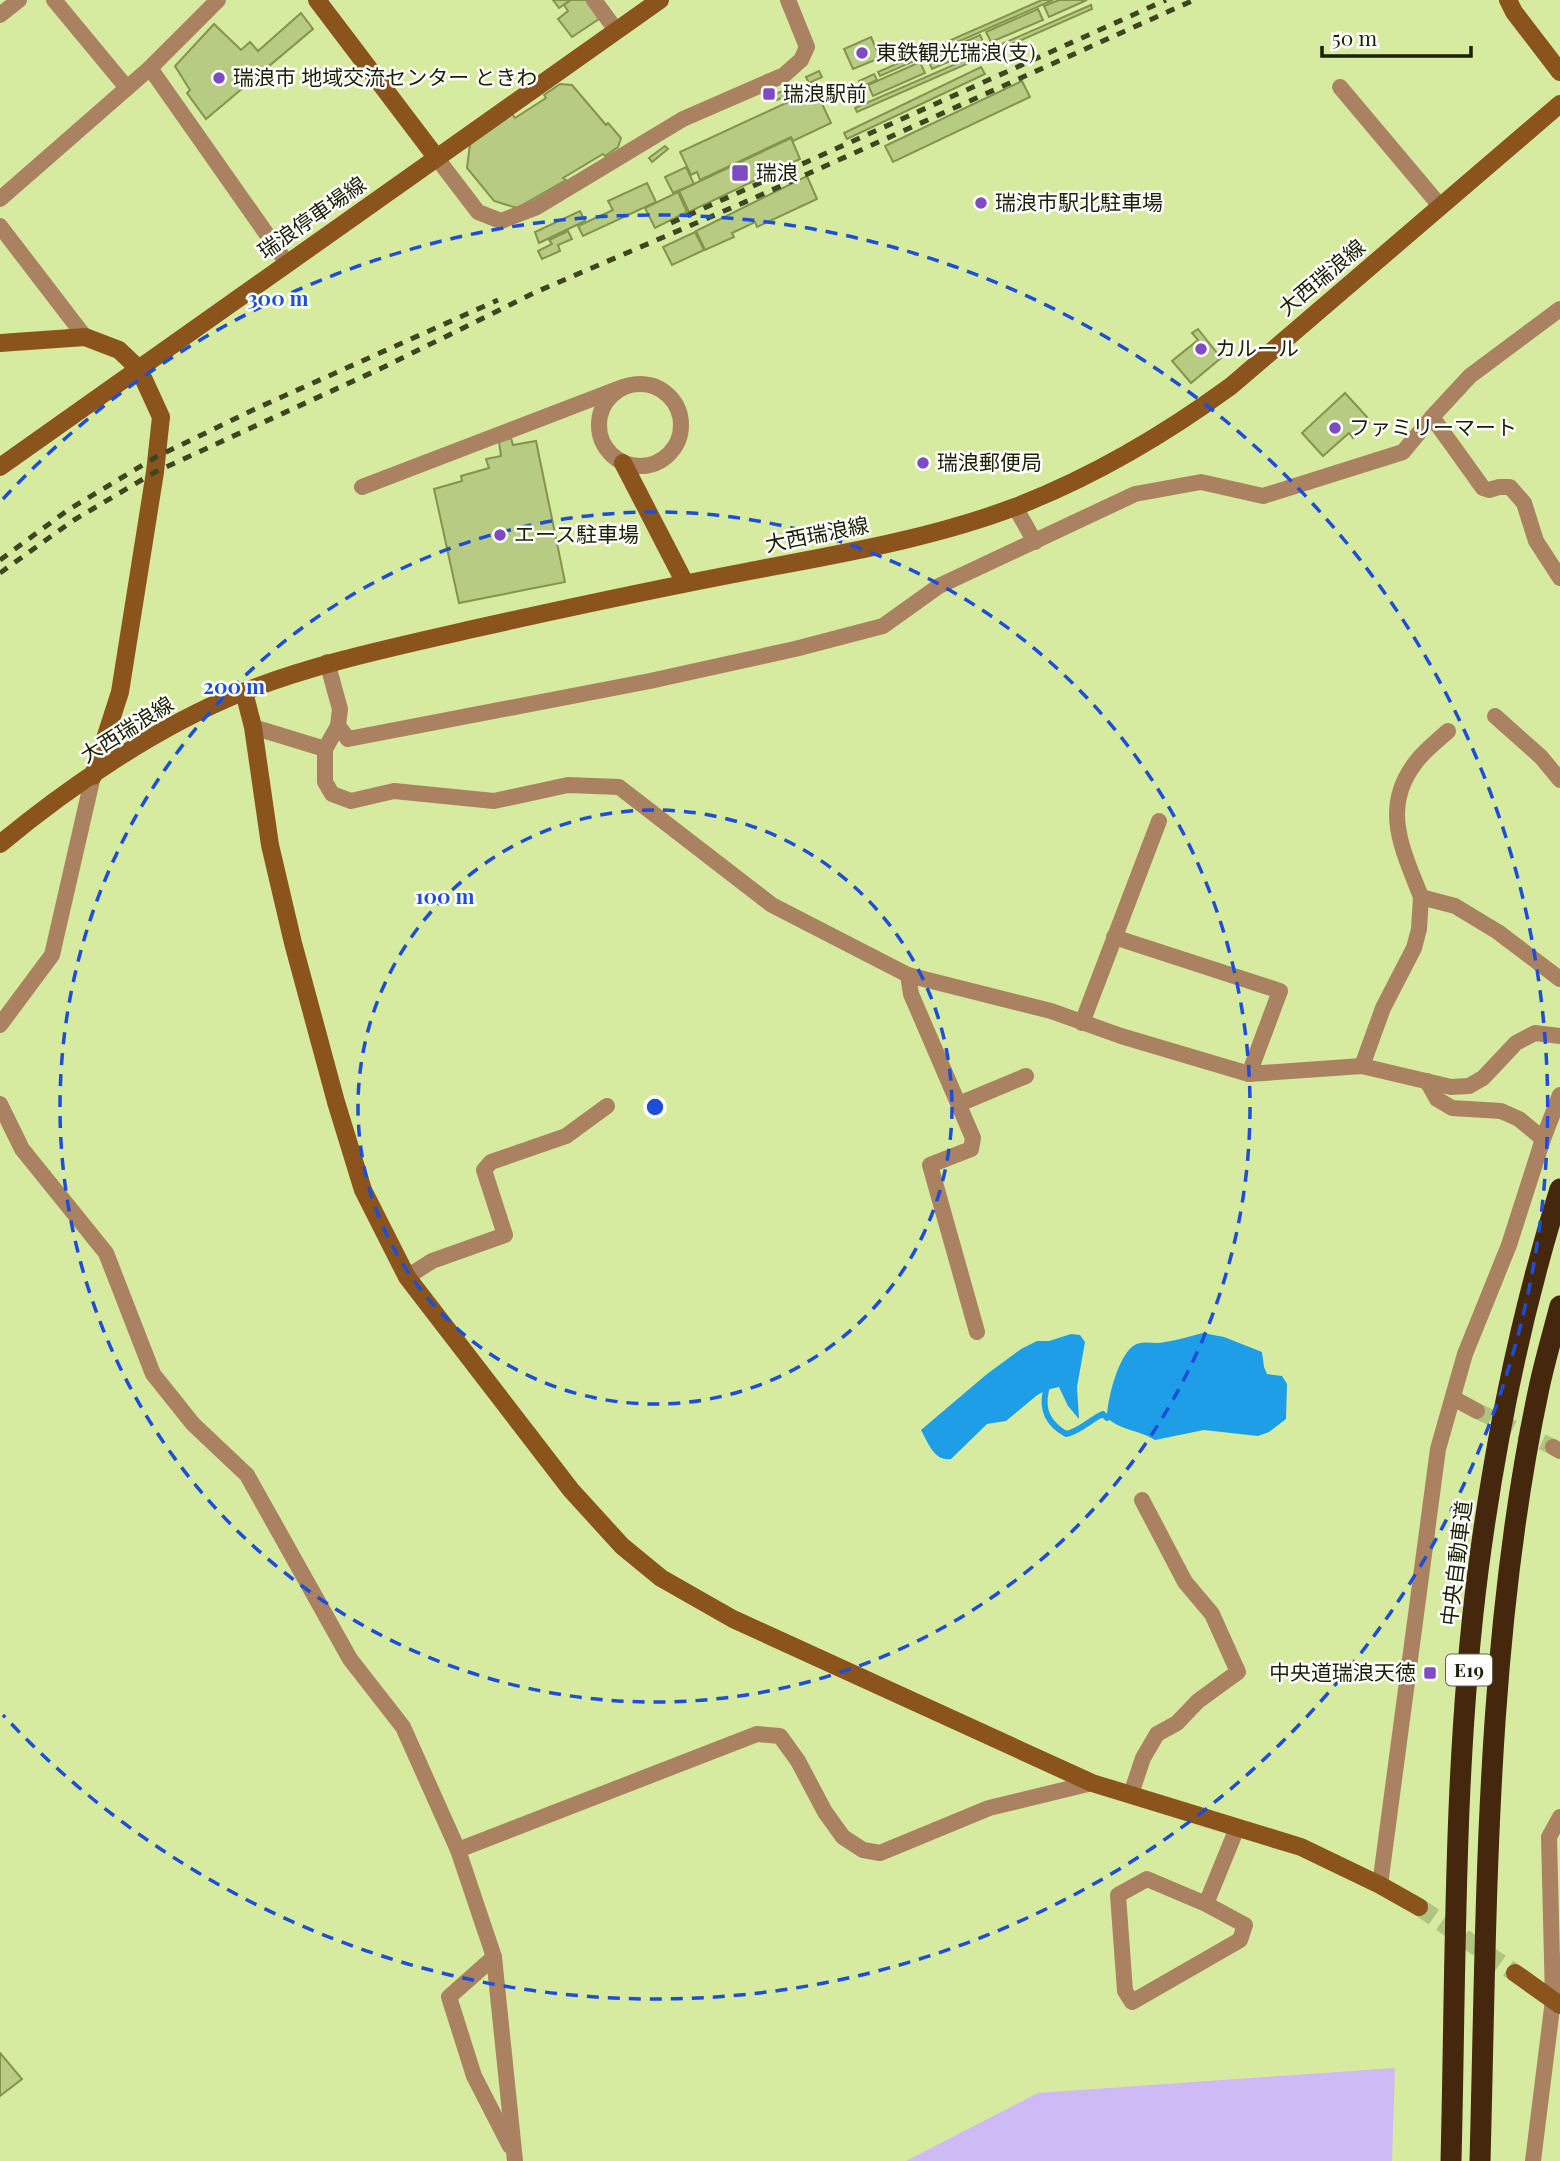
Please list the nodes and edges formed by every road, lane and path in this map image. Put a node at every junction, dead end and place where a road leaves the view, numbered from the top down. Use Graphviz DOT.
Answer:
graph roads {
  1 [pos="19,0"];
  2 [pos="54,0"];
  3 [pos="218,0"];
  4 [pos="317,0"];
  5 [pos="594,0"];
  6 [pos="660,0"];
  7 [pos="788,0"];
  8 [pos="1508,0"];
  9 [pos="0,15"];
  10 [pos="616,30"];
  11 [pos="150,68"];
  12 [pos="1560,72"];
  13 [pos="1340,87"];
  14 [pos="127,88"];
  15 [pos="1560,104"];
  16 [pos="436,157"];
  17 [pos="0,199"];
  18 [pos="1441,207"];
  19 [pos="0,226"];
  20 [pos="287,263"];
  21 [pos="1560,309"];
  22 [pos="85,337"];
  23 [pos="0,343"];
  24 [pos="139,369"];
  25 [pos="623,387"];
  26 [pos="1432,417"];
  27 [pos="623,463"];
  28 [pos="0,467"];
  29 [pos="362,488"];
  30 [pos="1015,507"];
  31 [pos="1035,542"];
  32 [pos="1560,578"];
  33 [pos="685,583"];
  34 [pos="327,662"];
  35 [pos="244,692"];
  36 [pos="1495,716"];
  37 [pos="338,726"];
  38 [pos="253,727"];
  39 [pos="1448,731"];
  40 [pos="325,749"];
  41 [pos="93,776"];
  42 [pos="1560,780"];
  43 [pos="1159,821"];
  44 [pos="0,844"];
  45 [pos="1421,897"];
  46 [pos="1114,937"];
  47 [pos="908,975"];
  48 [pos="1560,979"];
  49 [pos="1082,1023"];
  50 [pos="0,1024"];
  51 [pos="1559,1036"];
  52 [pos="1362,1066"];
  53 [pos="1249,1074"];
  54 [pos="1026,1076"];
  55 [pos="1427,1081"];
  56 [pos="1560,1095"];
  57 [pos="0,1104"];
  58 [pos="958,1104"];
  59 [pos="607,1106"];
  60 [pos="1543,1139"];
  61 [pos="1560,1189"];
  62 [pos="407,1277"];
  63 [pos="1560,1306"];
  64 [pos="977,1332"];
  65 [pos="1453,1398"];
  66 [pos="1477,1410"];
  67 [pos="1142,1500"];
  68 [pos="1092,1783"];
  69 [pos="1132,1794"];
  70 [pos="1560,1817"];
  71 [pos="1237,1828"];
  72 [pos="458,1850"];
  73 [pos="1380,1885"];
  74 [pos="1206,1904"];
  75 [pos="1419,1908"];
  76 [pos="494,1957"];
  77 [pos="1515,1973"];
  78 [pos="1557,2003"];
  79 [pos="515,2158"];
  80 [pos="1536,2160"];
  81 [pos="1451,2161"];
  82 [pos="1480,2161"];
  1 -- 9 [label="street"];
  2 -- 14 [label="street"];
  3 -- 11 [label="street"];
  4 -- 16 [label="street"];
  5 -- 10 [label="street"];
  6 -- 10 [label="street, 瑞浪停車場線"];
  7 -- 16 [label="street"];
  8 -- 12 [label="street"];
  10 -- 16 [label="street, 瑞浪停車場線"];
  11 -- 14 [label="street"];
  11 -- 20 [label="street"];
  13 -- 18 [label="street"];
  14 -- 17 [label="street"];
  15 -- 18 [label="street, 大西瑞浪線"];
  16 -- 20 [label="street, 瑞浪停車場線"];
  18 -- 30 [label="street, 大西瑞浪線"];
  19 -- 22 [label="street"];
  20 -- 24 [label="street, 瑞浪停車場線"];
  21 -- 26 [label="street"];
  22 -- 23 [label="street"];
  22 -- 24 [label="street"];
  24 -- 28 [label="street, 瑞浪停車場線"];
  24 -- 41 [label="street"];
  25 -- 27 [label="street"];
  25 -- 27 [label="street"];
  25 -- 29 [label="street"];
  26 -- 31 [label="street"];
  26 -- 32 [label="street"];
  27 -- 33 [label="street"];
  30 -- 31 [label="street"];
  30 -- 33 [label="street, 大西瑞浪線"];
  31 -- 37 [label="street"];
  33 -- 34 [label="street, 大西瑞浪線"];
  34 -- 35 [label="street, 大西瑞浪線"];
  34 -- 37 [label="street"];
  35 -- 38 [label="street"];
  35 -- 41 [label="street, 大西瑞浪線"];
  36 -- 42 [label="street"];
  37 -- 40 [label="street"];
  38 -- 40 [label="street"];
  38 -- 62 [label="street"];
  39 -- 45 [label="street"];
  40 -- 47 [label="street"];
  41 -- 44 [label="street, 大西瑞浪線"];
  41 -- 50 [label="street"];
  43 -- 46 [label="street"];
  45 -- 48 [label="street"];
  45 -- 52 [label="street"];
  46 -- 49 [label="street"];
  46 -- 53 [label="street"];
  47 -- 49 [label="street"];
  47 -- 58 [label="street"];
  49 -- 53 [label="street"];
  51 -- 55 [label="street"];
  52 -- 53 [label="street"];
  52 -- 55 [label="street"];
  54 -- 58 [label="street"];
  55 -- 60 [label="street"];
  56 -- 60 [label="street"];
  57 -- 72 [label="street"];
  58 -- 64 [label="street"];
  59 -- 62 [label="street"];
  60 -- 65 [label="street"];
  61 -- 81 [label="highway, 中央自動車道 / E19"];
  62 -- 68 [label="street"];
  63 -- 82 [label="highway, E19"];
  65 -- 66 [label="street"];
  65 -- 73 [label="street"];
  67 -- 69 [label="street"];
  68 -- 69 [label="street"];
  68 -- 72 [label="street"];
  69 -- 71 [label="street"];
  70 -- 78 [label="street"];
  71 -- 73 [label="street"];
  71 -- 74 [label="street"];
  72 -- 76 [label="street"];
  73 -- 75 [label="street"];
  74 -- 74 [label="street"];
  76 -- 79 [label="street"];
  76 -- 79 [label="street"];
  77 -- 78 [label="street"];
  78 -- 80 [label="street"];
}
